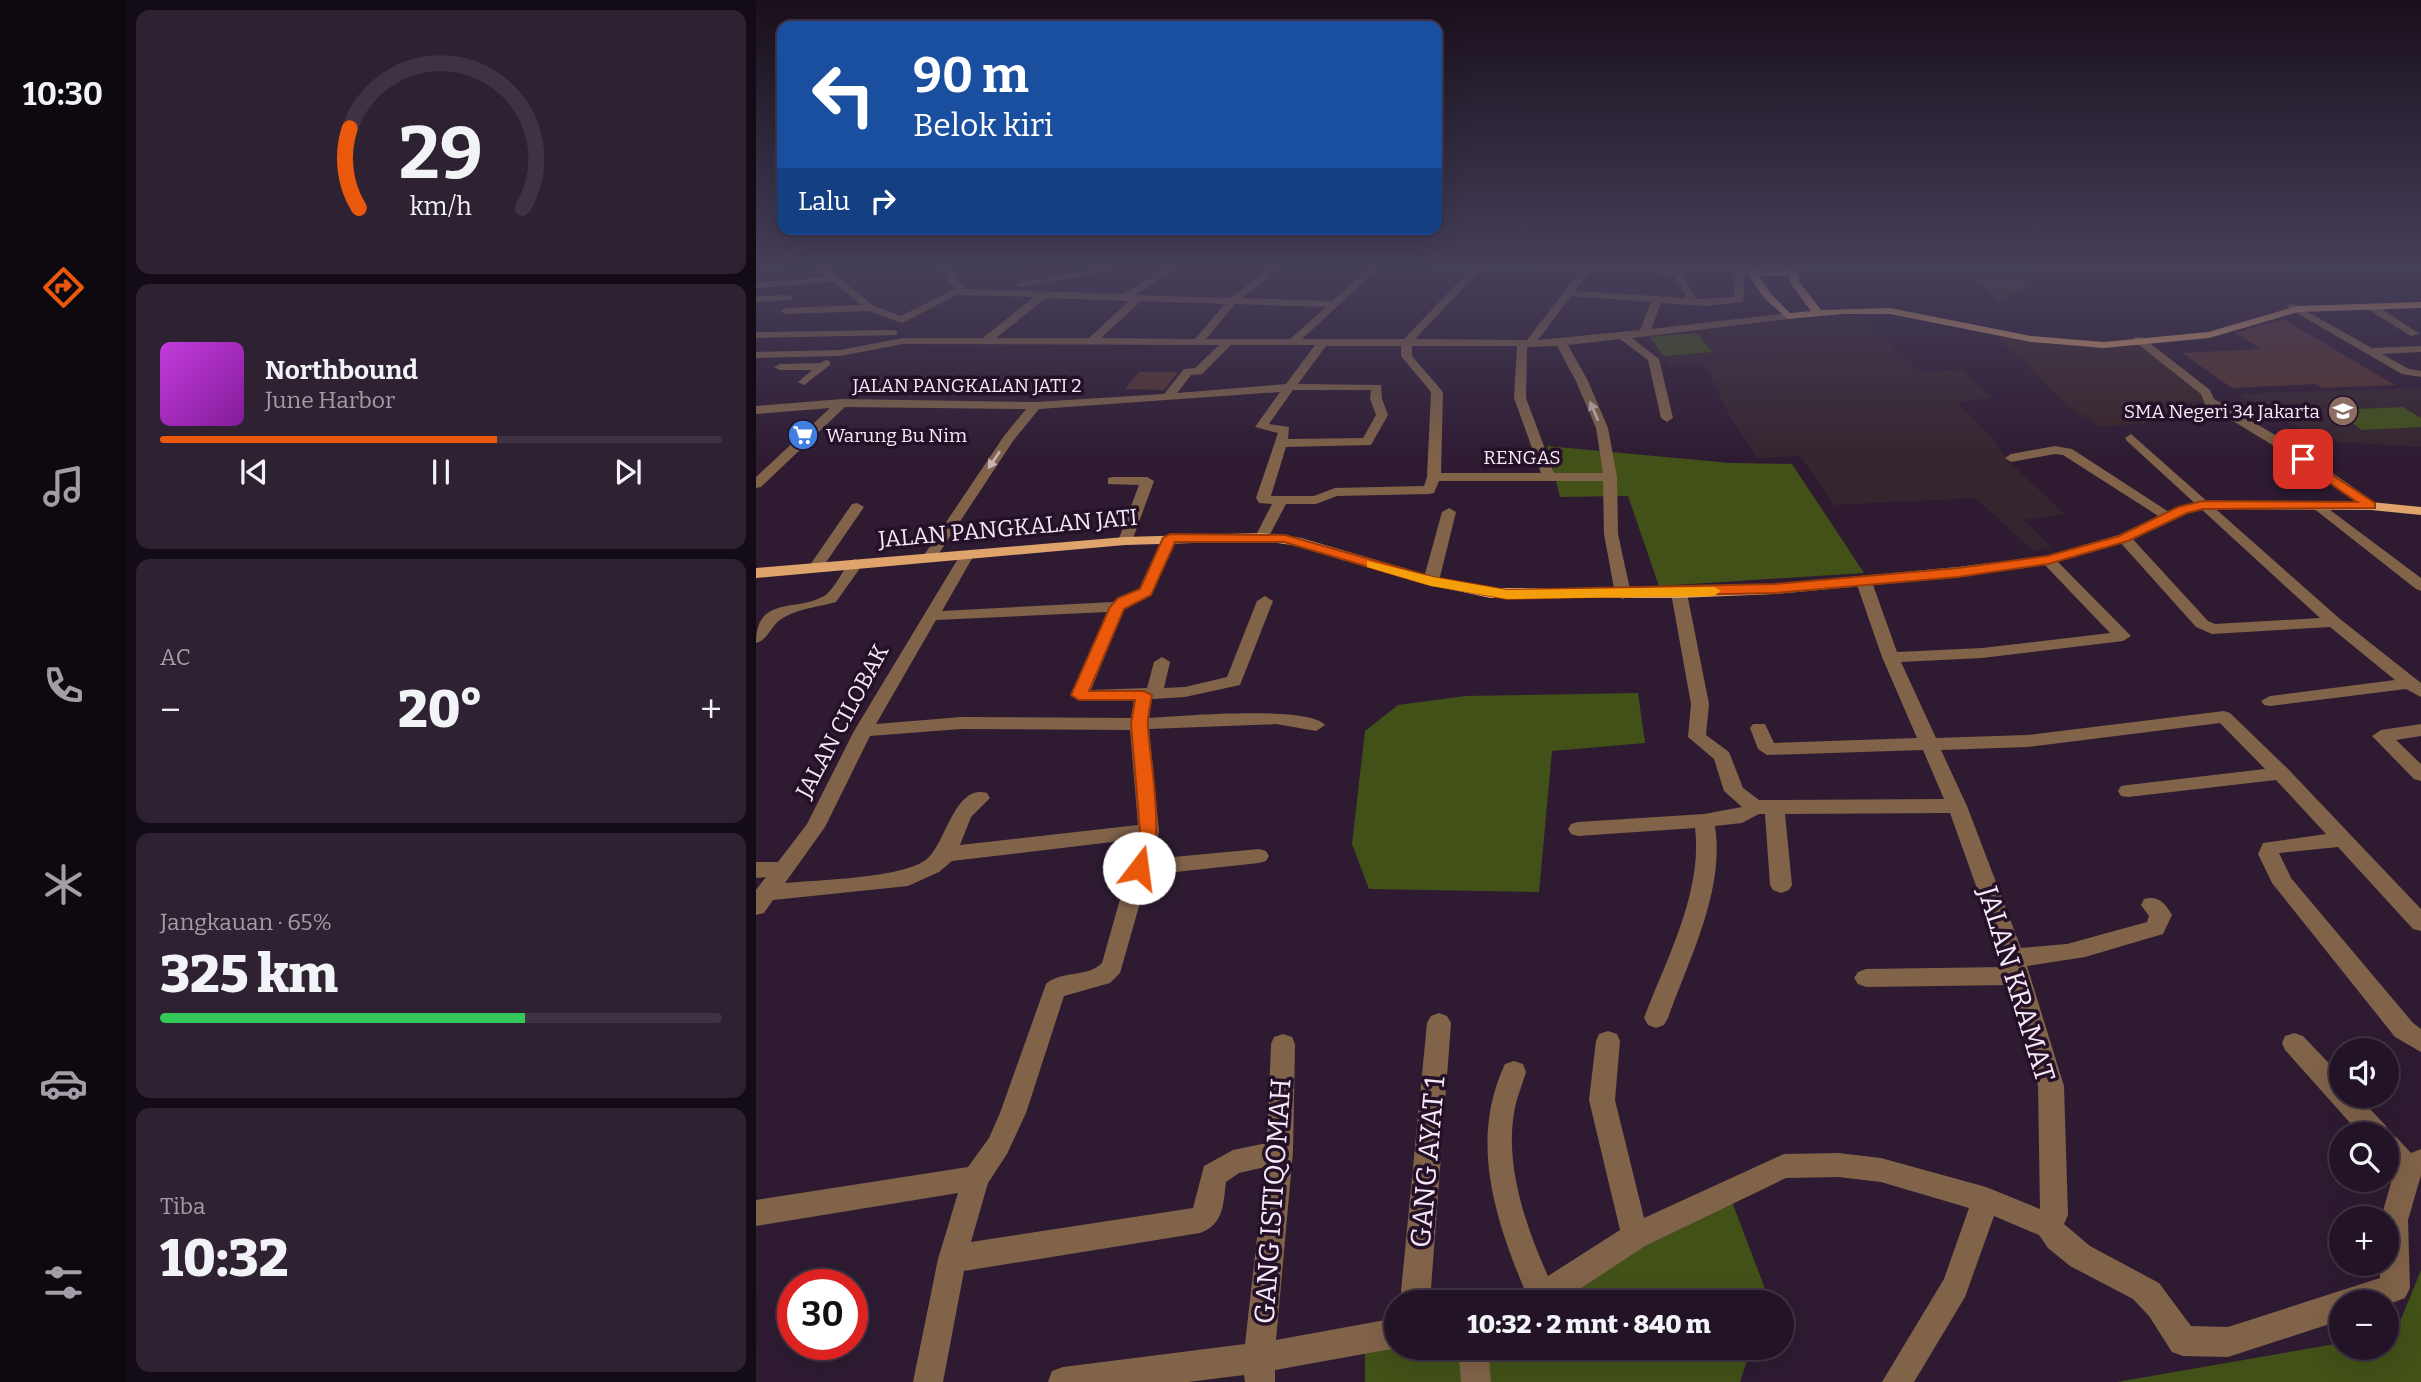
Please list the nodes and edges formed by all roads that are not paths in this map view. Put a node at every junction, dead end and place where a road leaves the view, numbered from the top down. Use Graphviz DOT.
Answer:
graph roads {
  1 [pos="902,331"];
  2 [pos="998,331"];
  3 [pos="1101,331"];
  4 [pos="1206,331"];
  5 [pos="1304,331"];
  6 [pos="1417,331"];
  7 [pos="1536,331"];
  8 [pos="1657,331"];
  9 [pos="2001,331"];
  10 [pos="2220,331"];
  11 [pos="2336,331"];
  12 [pos="2410,331"];
  13 [pos="1644,333"];
  14 [pos="2415,334"];
  15 [pos="756,335"];
  16 [pos="1623,336"];
  17 [pos="902,337"];
  18 [pos="1093,340"];
  19 [pos="1199,340"];
  20 [pos="1230,340"];
  21 [pos="1295,340"];
  22 [pos="986,341"];
  23 [pos="1324,341"];
  24 [pos="2140,341"];
  25 [pos="1406,343"];
  26 [pos="1561,343"];
  27 [pos="1525,344"];
  28 [pos="2421,349"];
  29 [pos="2370,351"];
  30 [pos="840,353"];
  31 [pos="762,355"];
  32 [pos="822,366"];
  33 [pos="2421,374"];
  34 [pos="804,382"];
  35 [pos="1290,387"];
  36 [pos="1168,397"];
  37 [pos="842,403"];
  38 [pos="1035,406"];
  39 [pos="756,410"];
  40 [pos="1667,418"];
  41 [pos="2132,438"];
  42 [pos="1280,443"];
  43 [pos="2011,458"];
  44 [pos="775,466"];
  45 [pos="756,467"];
  46 [pos="1434,477"];
  47 [pos="1549,477"];
  48 [pos="1610,477"];
  49 [pos="1113,481"];
  50 [pos="756,484"];
  51 [pos="1281,501"];
  52 [pos="2371,506"];
  53 [pos="858,507"];
  54 [pos="2207,508"];
  55 [pos="2421,511"];
  56 [pos="1449,512"];
  57 [pos="2327,512"];
  58 [pos="2168,516"];
  59 [pos="1262,537"];
  60 [pos="1170,538"];
  61 [pos="2123,538"];
  62 [pos="1125,541"];
  63 [pos="967,555"];
  64 [pos="929,558"];
  65 [pos="2048,560"];
  66 [pos="855,564"];
  67 [pos="815,568"];
  68 [pos="756,573"];
  69 [pos="1431,581"];
  70 [pos="1864,582"];
  71 [pos="2421,586"];
  72 [pos="1679,593"];
  73 [pos="1623,594"];
  74 [pos="1265,601"];
  75 [pos="1117,607"];
  76 [pos="929,616"];
  77 [pos="2334,622"];
  78 [pos="756,638"];
  79 [pos="1890,657"];
  80 [pos="1162,662"];
  81 [pos="2415,688"];
  82 [pos="1149,695"];
  83 [pos="2270,701"];
  84 [pos="1139,724"];
  85 [pos="1316,725"];
  86 [pos="1759,728"];
  87 [pos="2421,730"];
  88 [pos="863,731"];
  89 [pos="1931,743"];
  90 [pos="2281,773"];
  91 [pos="2421,775"];
  92 [pos="2129,790"];
  93 [pos="980,798"];
  94 [pos="1957,806"];
  95 [pos="1765,808"];
  96 [pos="1704,821"];
  97 [pos="1578,829"];
  98 [pos="1149,831"];
  99 [pos="2343,839"];
  100 [pos="946,854"];
  101 [pos="1259,856"];
  102 [pos="1139,868"];
  103 [pos="783,869"];
  104 [pos="756,870"];
  105 [pos="1781,885"];
  106 [pos="761,900"];
  107 [pos="2152,905"];
  108 [pos="2421,923"];
  109 [pos="2016,966"];
  110 [pos="1866,978"];
  111 [pos="1656,1018"];
  112 [pos="1439,1023"];
  113 [pos="1608,1041"];
  114 [pos="2421,1042"];
  115 [pos="2294,1043"];
  116 [pos="1283,1044"];
  117 [pos="1514,1072"];
  118 [pos="2329,1081"];
  119 [pos="2354,1108"];
  120 [pos="2366,1122"];
  121 [pos="1280,1152"];
  122 [pos="2399,1154"];
  123 [pos="2415,1165"];
  124 [pos="976,1178"];
  125 [pos="1986,1200"];
  126 [pos="756,1213"];
  127 [pos="2049,1226"];
  128 [pos="1635,1236"];
  129 [pos="952,1259"];
  130 [pos="1416,1290"];
  131 [pos="1535,1290"];
  132 [pos="1552,1290"];
  133 [pos="2386,1290"];
  134 [pos="2329,1309"];
  135 [pos="1384,1336"];
  136 [pos="1474,1360"];
  137 [pos="1260,1370"];
  138 [pos="1079,1381"];
  139 [pos="928,1382"];
  140 [pos="1476,1382"];
  141 [pos="1898,1382"];
  1 -- 17 [label="street"];
  2 -- 22 [label="street"];
  3 -- 18 [label="street"];
  4 -- 19 [label="street"];
  5 -- 21 [label="street"];
  6 -- 25 [label="street"];
  7 -- 27 [label="street"];
  8 -- 13 [label="street"];
  9 -- 24 [label="main road"];
  10 -- 24 [label="main road"];
  11 -- 29 [label="street"];
  12 -- 14 [label="street"];
  13 -- 16 [label="street"];
  15 -- 17 [label="street"];
  16 -- 26 [label="street"];
  16 -- 40 [label="street"];
  17 -- 22 [label="street"];
  17 -- 30 [label="street"];
  18 -- 19 [label="street"];
  18 -- 22 [label="street"];
  19 -- 20 [label="street"];
  20 -- 21 [label="street"];
  20 -- 36 [label="street"];
  21 -- 23 [label="street"];
  23 -- 25 [label="street"];
  23 -- 35 [label="street"];
  24 -- 52 [label="street"];
  25 -- 27 [label="street"];
  25 -- 46 [label="street"];
  26 -- 27 [label="street"];
  48 -- 26 [label="street, one-way"];
  27 -- 47 [label="street"];
  28 -- 29 [label="street"];
  29 -- 33 [label="street"];
  30 -- 31 [label="street"];
  30 -- 32 [label="street"];
  31 -- 32 [label="street"];
  32 -- 34 [label="street"];
  35 -- 36 [label="street, JALAN PANGKALAN JATI 2"];
  35 -- 42 [label="street"];
  35 -- 42 [label="street, JALAN PANGKALAN JATI 2"];
  36 -- 38 [label="street, JALAN PANGKALAN JATI 2"];
  37 -- 38 [label="street, JALAN PANGKALAN JATI 2"];
  37 -- 39 [label="street, JALAN PANGKALAN JATI 2"];
  37 -- 44 [label="street"];
  38 -- 64 [label="street, one-way"];
  41 -- 54 [label="street"];
  42 -- 51 [label="street"];
  43 -- 58 [label="street"];
  44 -- 45 [label="street"];
  44 -- 50 [label="street"];
  46 -- 47 [label="street, RENGAS"];
  46 -- 51 [label="street"];
  47 -- 48 [label="street, RENGAS"];
  48 -- 73 [label="street"];
  49 -- 62 [label="street"];
  51 -- 59 [label="street"];
  52 -- 55 [label="main road, JALAN PANGKALAN JATI"];
  52 -- 57 [label="main road, JALAN PANGKALAN JATI"];
  53 -- 67 [label="street"];
  54 -- 57 [label="main road, JALAN PANGKALAN JATI"];
  54 -- 58 [label="main road, JALAN PANGKALAN JATI"];
  54 -- 77 [label="street"];
  56 -- 69 [label="street"];
  57 -- 71 [label="street"];
  58 -- 61 [label="main road, JALAN PANGKALAN JATI"];
  59 -- 60 [label="main road, JALAN PANGKALAN JATI"];
  59 -- 69 [label="main road, JALAN PANGKALAN JATI"];
  60 -- 62 [label="main road, JALAN PANGKALAN JATI"];
  60 -- 75 [label="street"];
  61 -- 65 [label="main road, JALAN PANGKALAN JATI"];
  61 -- 77 [label="street"];
  62 -- 63 [label="main road, JALAN PANGKALAN JATI"];
  63 -- 64 [label="main road, JALAN PANGKALAN JATI"];
  63 -- 76 [label="street, JALAN CILOBAK"];
  64 -- 66 [label="main road, JALAN PANGKALAN JATI"];
  65 -- 70 [label="main road, JALAN PANGKALAN JATI"];
  65 -- 79 [label="street"];
  66 -- 67 [label="main road, JALAN PANGKALAN JATI"];
  66 -- 78 [label="street"];
  67 -- 68 [label="main road, JALAN PANGKALAN JATI"];
  69 -- 73 [label="main road, JALAN PANGKALAN JATI"];
  70 -- 72 [label="main road, JALAN PANGKALAN JATI"];
  70 -- 79 [label="street, JALAN KRAMAT"];
  72 -- 73 [label="main road, JALAN PANGKALAN JATI"];
  72 -- 95 [label="street"];
  74 -- 82 [label="street"];
  75 -- 76 [label="street"];
  75 -- 82 [label="street"];
  76 -- 88 [label="street, JALAN CILOBAK"];
  77 -- 81 [label="street"];
  79 -- 89 [label="street, JALAN KRAMAT"];
  80 -- 82 [label="street"];
  81 -- 83 [label="street"];
  82 -- 84 [label="street"];
  84 -- 85 [label="street"];
  84 -- 88 [label="street"];
  84 -- 98 [label="street"];
  86 -- 89 [label="street"];
  87 -- 91 [label="street"];
  88 -- 103 [label="street, JALAN CILOBAK"];
  89 -- 90 [label="street"];
  89 -- 94 [label="street, JALAN KRAMAT"];
  90 -- 92 [label="street"];
  90 -- 99 [label="street"];
  93 -- 100 [label="street"];
  94 -- 95 [label="street"];
  94 -- 109 [label="street, JALAN KRAMAT"];
  95 -- 96 [label="street"];
  95 -- 105 [label="street"];
  96 -- 97 [label="street"];
  96 -- 111 [label="street"];
  98 -- 100 [label="street"];
  98 -- 102 [label="street"];
  99 -- 108 [label="street"];
  99 -- 114 [label="street"];
  100 -- 106 [label="street"];
  101 -- 102 [label="street"];
  102 -- 124 [label="street"];
  103 -- 104 [label="street"];
  103 -- 106 [label="street, JALAN CILOBAK"];
  107 -- 109 [label="street"];
  109 -- 110 [label="street"];
  109 -- 127 [label="street, JALAN KRAMAT"];
  112 -- 130 [label="street, GANG AYAT 1"];
  113 -- 128 [label="street"];
  115 -- 118 [label="street"];
  116 -- 121 [label="street, GANG ISTIQOMAH"];
  117 -- 131 [label="street"];
  119 -- 120 [label="street"];
  121 -- 129 [label="street"];
  121 -- 137 [label="street, GANG ISTIQOMAH"];
  122 -- 123 [label="street"];
  123 -- 133 [label="street"];
  124 -- 126 [label="street"];
  124 -- 129 [label="street"];
  125 -- 127 [label="street"];
  125 -- 128 [label="street"];
  125 -- 141 [label="street"];
  127 -- 134 [label="street"];
  128 -- 132 [label="street"];
  129 -- 139 [label="street"];
  135 -- 137 [label="street"];
  136 -- 140 [label="street"];
  137 -- 138 [label="street"];
}
